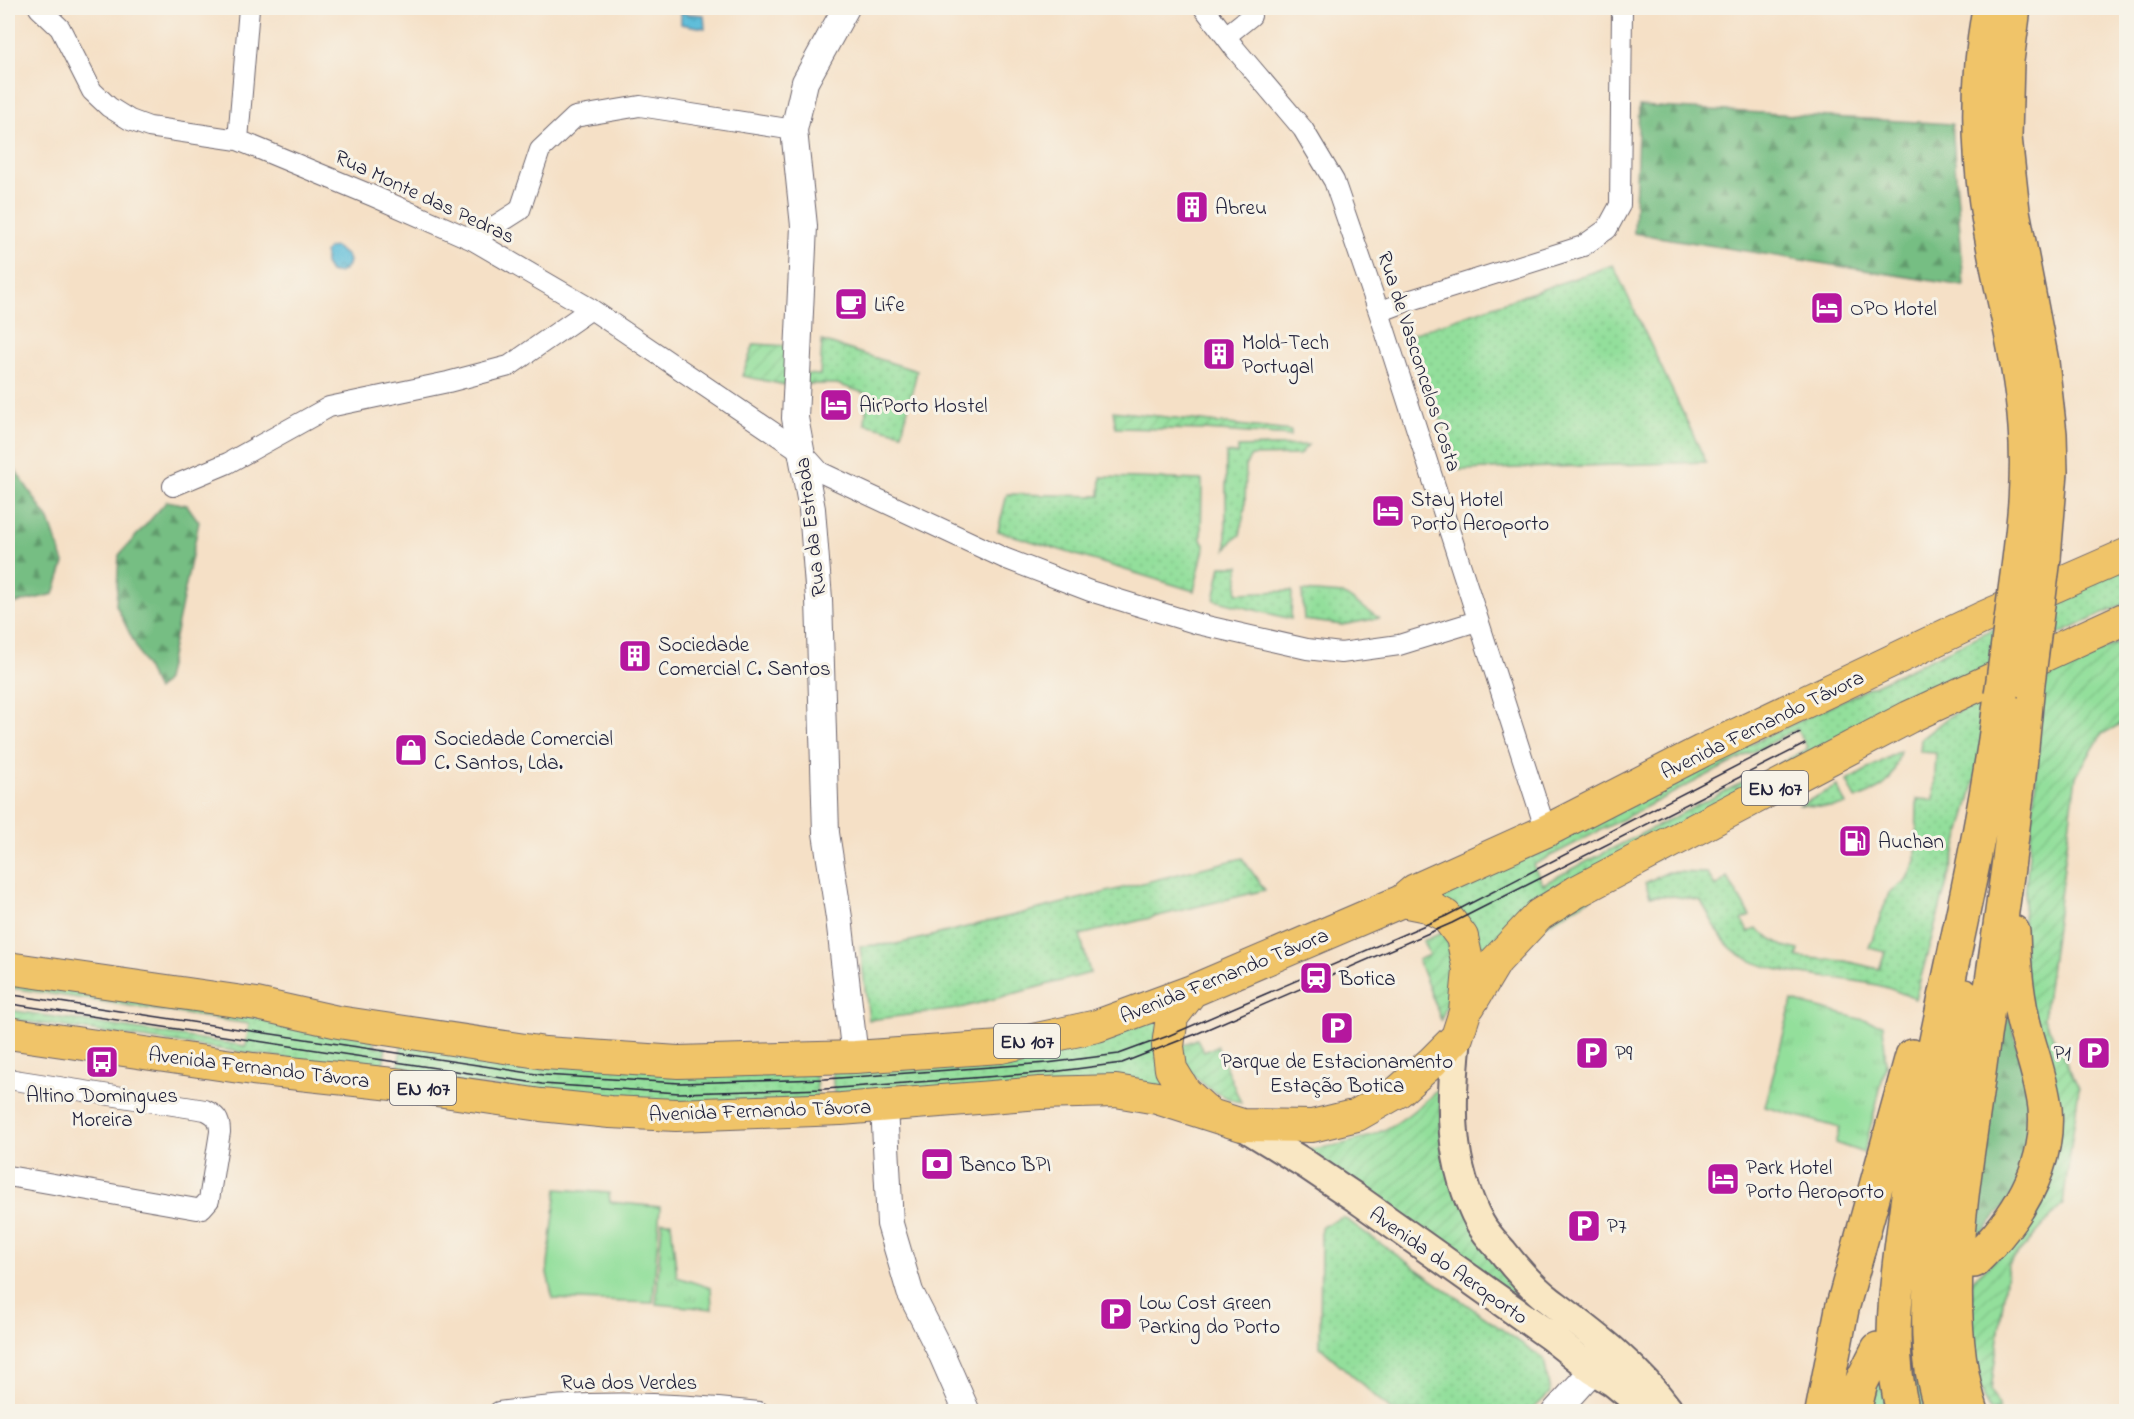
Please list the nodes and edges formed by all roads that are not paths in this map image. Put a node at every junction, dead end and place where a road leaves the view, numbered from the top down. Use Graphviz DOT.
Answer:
graph roads {
  1 [pos="39,8"];
  2 [pos="249,8"];
  3 [pos="846,8"];
  4 [pos="1204,8"];
  5 [pos="1622,8"];
  6 [pos="1989,8"];
  7 [pos="2014,8"];
  8 [pos="1251,16"];
  9 [pos="1226,36"];
  10 [pos="794,130"];
  11 [pos="238,140"];
  12 [pos="473,240"];
  13 [pos="591,309"];
  14 [pos="1379,312"];
  15 [pos="801,452"];
  16 [pos="173,486"];
  17 [pos="2127,555"];
  18 [pos="2031,563"];
  19 [pos="2127,618"];
  20 [pos="1477,621"];
  21 [pos="2015,689"];
  22 [pos="2014,819"];
  23 [pos="1546,831"];
  24 [pos="1977,842"];
  25 [pos="1402,902"];
  26 [pos="12,971"];
  27 [pos="1192,991"];
  28 [pos="1461,1025"];
  29 [pos="8,1033"];
  30 [pos="855,1057"];
  31 [pos="8,1079"];
  32 [pos="884,1106"];
  33 [pos="1209,1114"];
  34 [pos="1242,1125"];
  35 [pos="8,1176"];
  36 [pos="1974,1261"];
  37 [pos="1608,1344"];
  38 [pos="1878,1349"];
  39 [pos="1593,1370"];
  40 [pos="1825,1405"];
  41 [pos="500,1412"];
  42 [pos="759,1412"];
  43 [pos="967,1412"];
  44 [pos="1555,1412"];
  45 [pos="1650,1412"];
  46 [pos="1670,1412"];
  47 [pos="1854,1412"];
  48 [pos="1903,1412"];
  49 [pos="1943,1412"];
  50 [pos="1972,1412"];
  1 -- 11 [label="street, Rua Monte das Pedras"];
  2 -- 11 [label="street"];
  3 -- 10 [label="street, Rua da Estrada"];
  4 -- 9 [label="street, Rua de Vasconcelos Costa"];
  5 -- 14 [label="street"];
  6 -- 18 [label="highway"];
  7 -- 18 [label="highway"];
  8 -- 9 [label="street"];
  9 -- 14 [label="street, Rua de Vasconcelos Costa"];
  10 -- 12 [label="street"];
  10 -- 15 [label="street, Rua da Estrada"];
  11 -- 12 [label="street, Rua Monte das Pedras"];
  12 -- 13 [label="street, Rua Monte das Pedras"];
  13 -- 15 [label="street, Rua Monte das Pedras"];
  13 -- 16 [label="street"];
  14 -- 20 [label="street, Rua de Vasconcelos Costa"];
  15 -- 20 [label="street, Rua Monte das Pedras"];
  15 -- 30 [label="street, Rua da Estrada"];
  17 -- 23 [label="main road, Avenida Fernando Távora / EN 107"];
  18 -- 21 [label="highway, bridge"];
  19 -- 28 [label="main road, Avenida Fernando Távora / EN 107"];
  20 -- 23 [label="street, Rua de Vasconcelos Costa"];
  21 -- 22 [label="highway"];
  21 -- 24 [label="highway"];
  22 -- 36 [label="highway"];
  22 -- 50 [label="highway"];
  23 -- 25 [label="main road, Avenida Fernando Távora / EN 107"];
  24 -- 40 [label="highway"];
  24 -- 48 [label="highway"];
  24 -- 49 [label="highway"];
  25 -- 27 [label="main road, Avenida Fernando Távora / EN 107"];
  25 -- 28 [label="main road"];
  26 -- 30 [label="main road, Avenida Fernando Távora / EN 107"];
  27 -- 30 [label="main road, Avenida Fernando Távora / EN 107"];
  27 -- 33 [label="main road"];
  28 -- 34 [label="main road, Avenida Fernando Távora / EN 107"];
  28 -- 37 [label="main road, Avenida do Aeroporto"];
  29 -- 32 [label="main road, Avenida Fernando Távora / EN 107"];
  31 -- 35 [label="street"];
  32 -- 33 [label="main road, Avenida Fernando Távora"];
  32 -- 43 [label="street"];
  33 -- 34 [label="main road, Avenida Fernando Távora"];
  34 -- 39 [label="main road, Avenida do Aeroporto"];
  37 -- 39 [label="street"];
  37 -- 46 [label="main road, Avenida do Aeroporto"];
  38 -- 47 [label="highway"];
  39 -- 44 [label="street"];
  39 -- 45 [label="main road, Avenida do Aeroporto"];
  41 -- 42 [label="street, Rua dos Verdes"];
}
